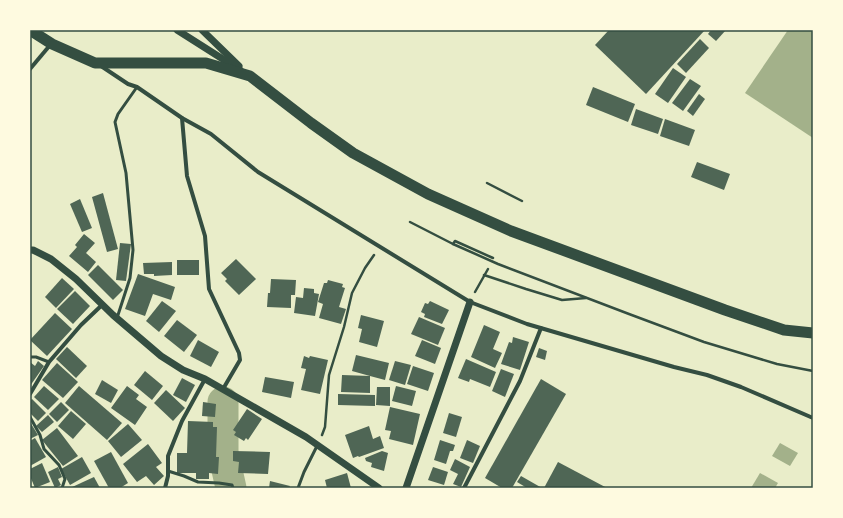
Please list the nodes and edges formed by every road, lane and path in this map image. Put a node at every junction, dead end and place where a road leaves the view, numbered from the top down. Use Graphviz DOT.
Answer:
graph roads {
  1 [pos="30,30"];
  2 [pos="177,30"];
  3 [pos="202,30"];
  4 [pos="52,44"];
  5 [pos="95,62"];
  6 [pos="30,69"];
  7 [pos="250,76"];
  8 [pos="137,88"];
  9 [pos="182,118"];
  10 [pos="487,183"];
  11 [pos="522,201"];
  12 [pos="410,222"];
  13 [pos="454,244"];
  14 [pos="380,246"];
  15 [pos="30,250"];
  16 [pos="493,258"];
  17 [pos="488,269"];
  18 [pos="484,275"];
  19 [pos="586,298"];
  20 [pos="470,302"];
  21 [pos="102,305"];
  22 [pos="117,318"];
  23 [pos="541,328"];
  24 [pos="813,333"];
  25 [pos="30,357"];
  26 [pos="49,362"];
  27 [pos="813,371"];
  28 [pos="204,379"];
  29 [pos="223,389"];
  30 [pos="30,394"];
  31 [pos="30,417"];
  32 [pos="813,418"];
  33 [pos="318,444"];
  34 [pos="168,471"];
  35 [pos="62,488"];
  36 [pos="165,488"];
  37 [pos="233,488"];
  38 [pos="298,488"];
  39 [pos="380,488"];
  40 [pos="406,488"];
  41 [pos="464,488"];
  1 -- 4 [label="highway"];
  2 -- 7 [label="street"];
  3 -- 7 [label="street"];
  4 -- 5 [label="highway"];
  4 -- 6 [label="street"];
  5 -- 7 [label="highway"];
  5 -- 8 [label="street"];
  7 -- 24 [label="highway"];
  8 -- 9 [label="street"];
  8 -- 22 [label="lane"];
  9 -- 14 [label="street"];
  9 -- 29 [label="street"];
  10 -- 11 [label="path"];
  12 -- 13 [label="path"];
  13 -- 16 [label="path"];
  13 -- 19 [label="path"];
  14 -- 20 [label="street"];
  14 -- 33 [label="path"];
  15 -- 21 [label="street"];
  17 -- 18 [label="path"];
  18 -- 19 [label="path"];
  18 -- 20 [label="path"];
  19 -- 27 [label="path"];
  20 -- 23 [label="street"];
  20 -- 40 [label="street"];
  21 -- 22 [label="street"];
  21 -- 26 [label="street"];
  22 -- 28 [label="street"];
  23 -- 32 [label="street"];
  23 -- 41 [label="street"];
  25 -- 26 [label="lane"];
  26 -- 30 [label="street"];
  28 -- 29 [label="street"];
  28 -- 34 [label="street"];
  29 -- 33 [label="street"];
  31 -- 35 [label="lane"];
  33 -- 38 [label="lane"];
  33 -- 39 [label="street"];
  34 -- 36 [label="street"];
  34 -- 37 [label="lane"];
}
